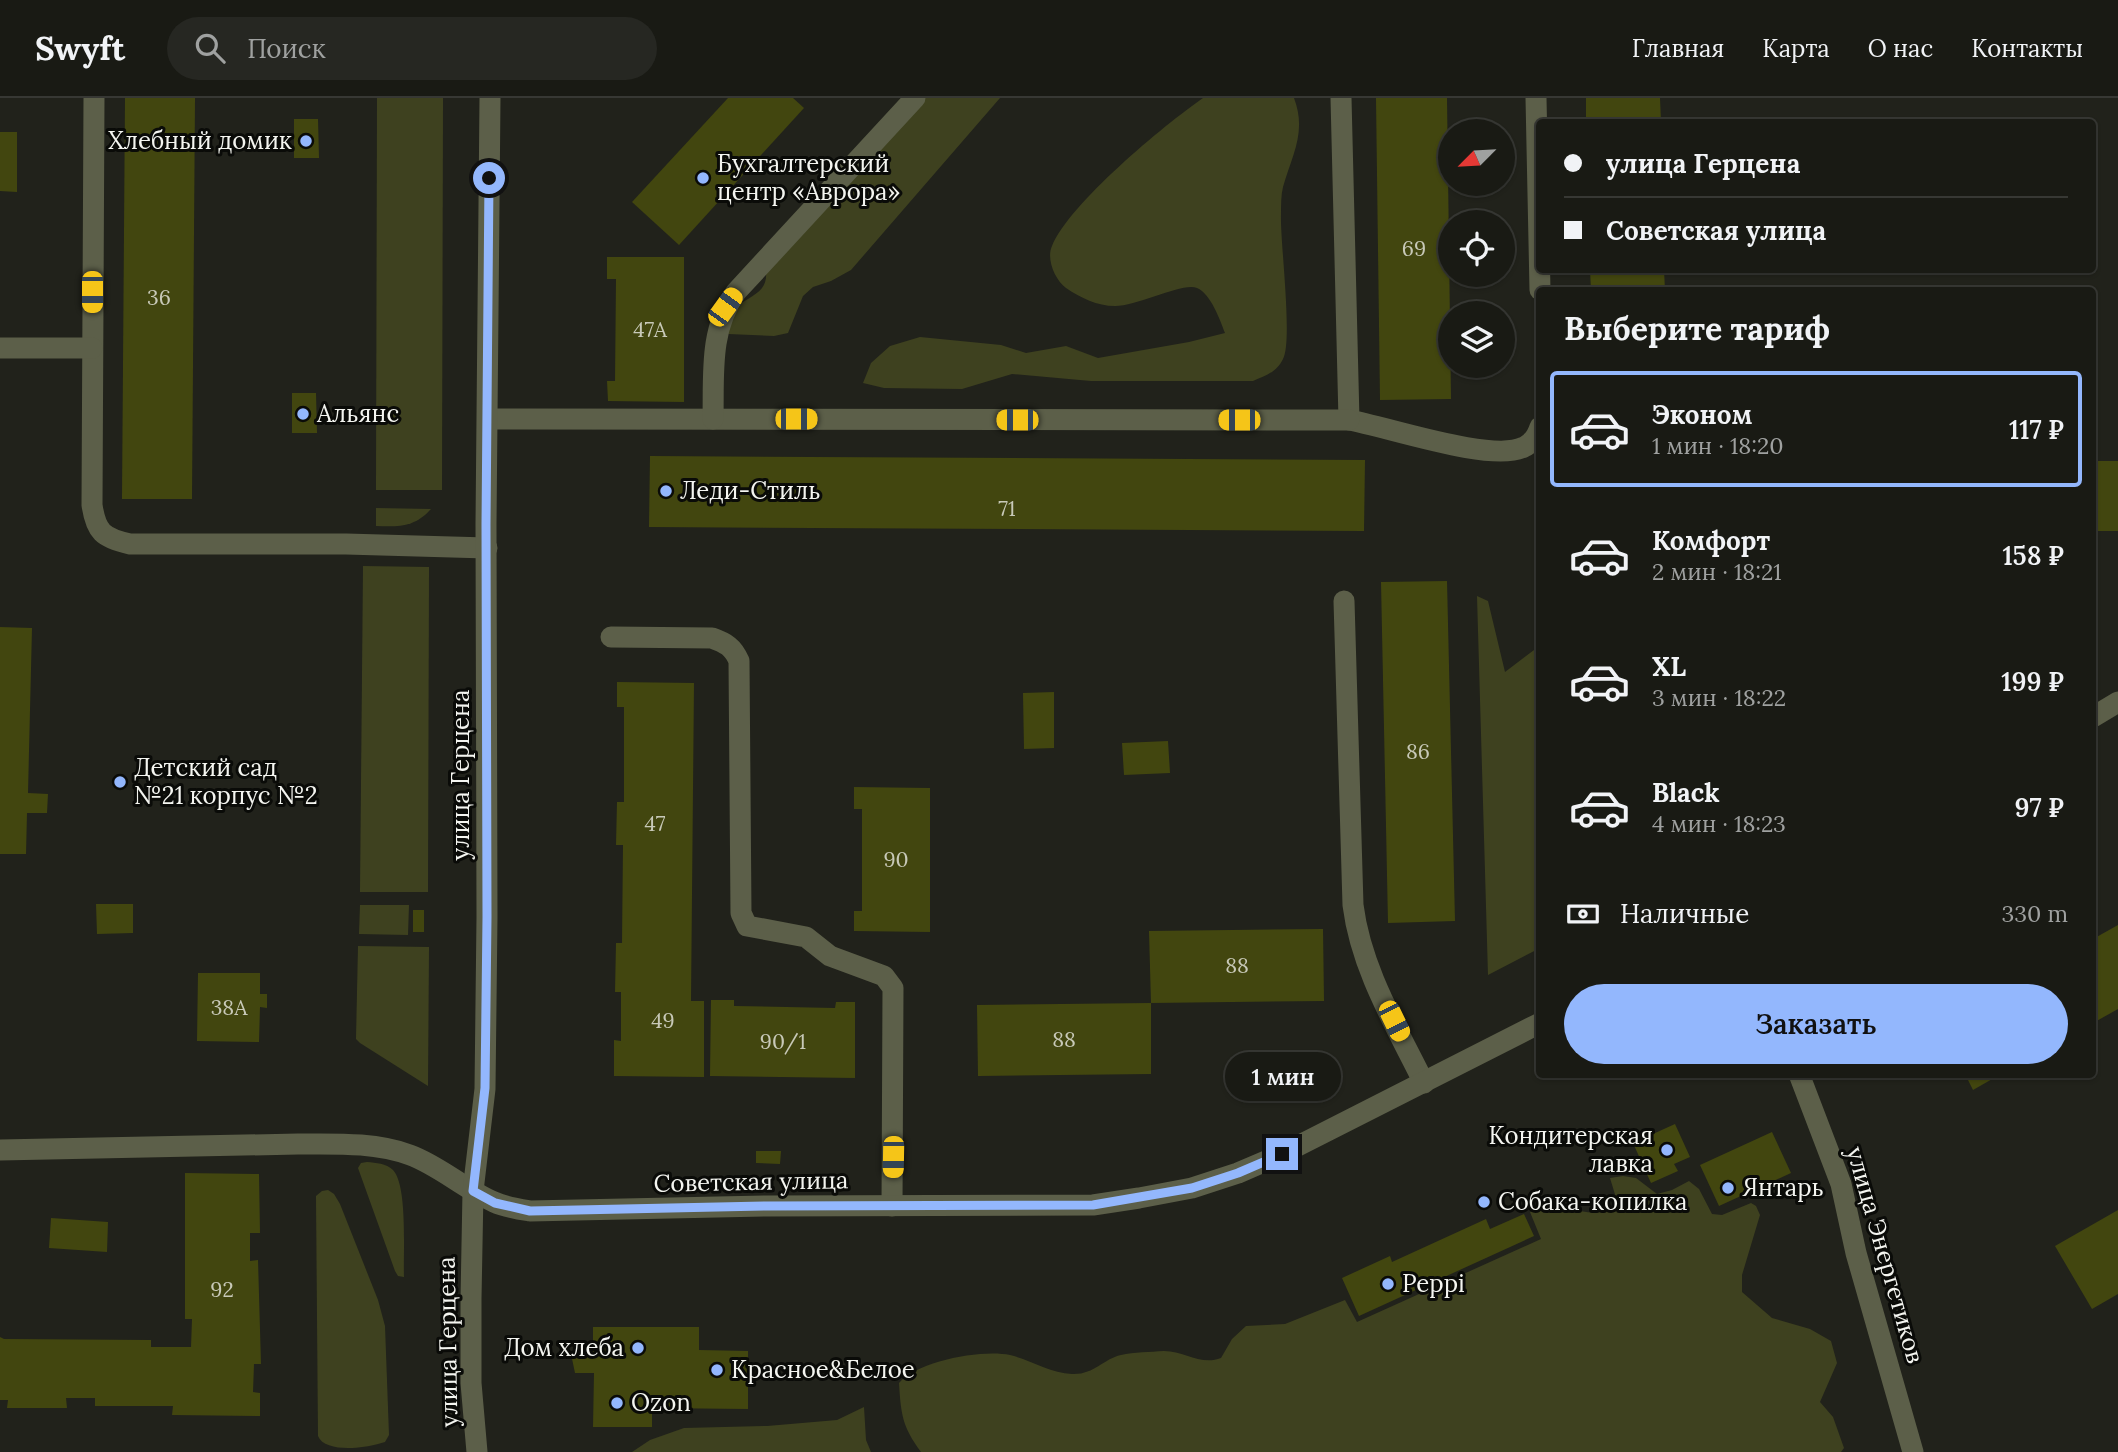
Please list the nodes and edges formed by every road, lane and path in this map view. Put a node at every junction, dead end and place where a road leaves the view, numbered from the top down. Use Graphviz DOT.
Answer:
graph roads {
  1 [pos="94,98"];
  2 [pos="490,98"];
  3 [pos="915,98"];
  4 [pos="1341,98"];
  5 [pos="1536,98"];
  6 [pos="1536,119"];
  7 [pos="0,348"];
  8 [pos="92,348"];
  9 [pos="488,419"];
  10 [pos="713,419"];
  11 [pos="1349,421"];
  12 [pos="1536,438"];
  13 [pos="487,548"];
  14 [pos="1344,601"];
  15 [pos="611,638"];
  16 [pos="2118,702"];
  17 [pos="2096,716"];
  18 [pos="1536,1025"];
  19 [pos="1801,1078"];
  20 [pos="1424,1083"];
  21 [pos="0,1150"];
  22 [pos="473,1191"];
  23 [pos="892,1206"];
  24 [pos="477,1452"];
  25 [pos="1913,1452"];
  1 -- 8 [label="street"];
  2 -- 9 [label="street, улица Герцена"];
  3 -- 10 [label="street"];
  4 -- 11 [label="street"];
  5 -- 6 [label="street"];
  7 -- 8 [label="street"];
  8 -- 13 [label="street"];
  9 -- 10 [label="street"];
  9 -- 13 [label="street, улица Герцена"];
  10 -- 11 [label="street"];
  11 -- 12 [label="street"];
  13 -- 22 [label="street, улица Герцена"];
  14 -- 20 [label="street"];
  15 -- 23 [label="street"];
  16 -- 17 [label="street"];
  18 -- 20 [label="street, Советская улица"];
  19 -- 25 [label="street, улица Энергетиков"];
  20 -- 23 [label="street, Советская улица"];
  21 -- 22 [label="street, Советская улица"];
  22 -- 23 [label="street, Советская улица"];
  22 -- 24 [label="street, улица Герцена"];
}
